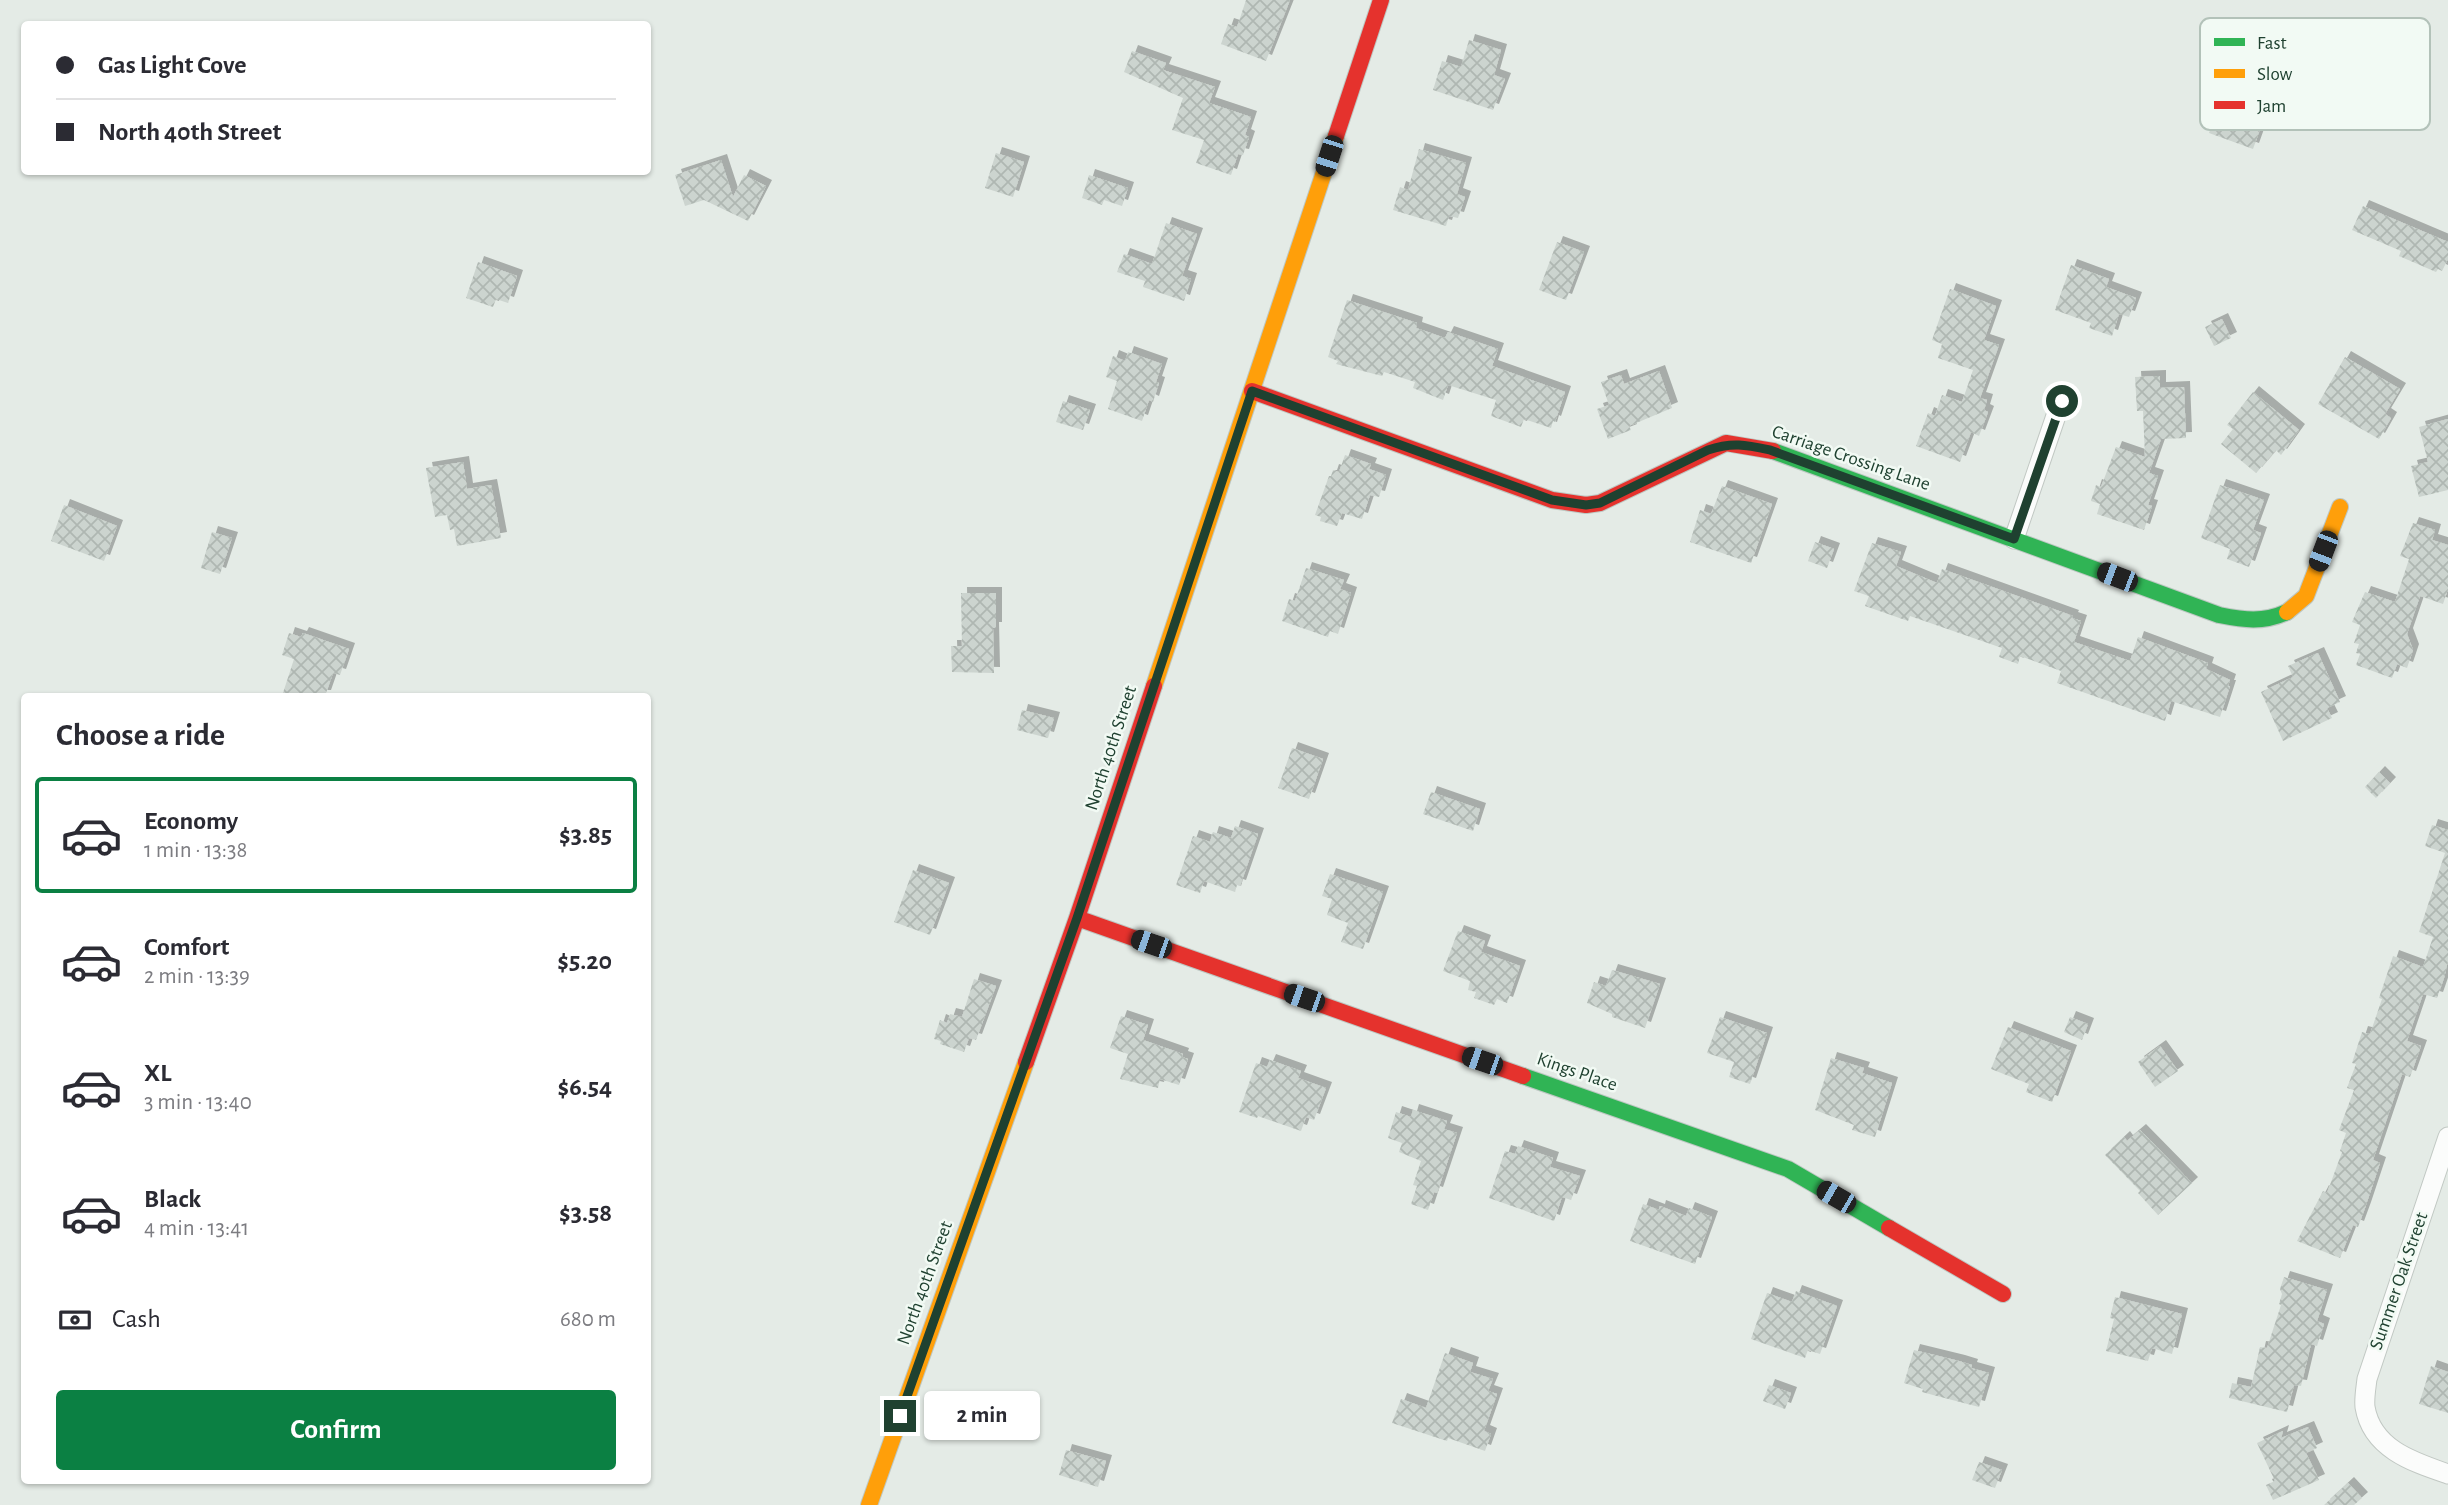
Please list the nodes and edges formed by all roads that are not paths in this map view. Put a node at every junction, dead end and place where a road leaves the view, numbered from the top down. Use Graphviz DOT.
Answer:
graph roads {
  1 [pos="1381,0"];
  2 [pos="1252,391"];
  3 [pos="2062,401"];
  4 [pos="2340,507"];
  5 [pos="2014,539"];
  6 [pos="1077,918"];
  7 [pos="2448,1137"];
  8 [pos="2443,1169"];
  9 [pos="2003,1294"];
  10 [pos="2448,1474"];
  11 [pos="869,1505"];
  1 -- 2 [label="street, North 40th Street"];
  2 -- 5 [label="street, Carriage Crossing Lane"];
  2 -- 6 [label="street, North 40th Street"];
  3 -- 5 [label="street"];
  4 -- 5 [label="street, Carriage Crossing Lane"];
  6 -- 9 [label="street, Kings Place"];
  6 -- 11 [label="street, North 40th Street"];
  7 -- 8 [label="street, Summer Oak Street"];
  8 -- 10 [label="street, Summer Oak Street"];
}
